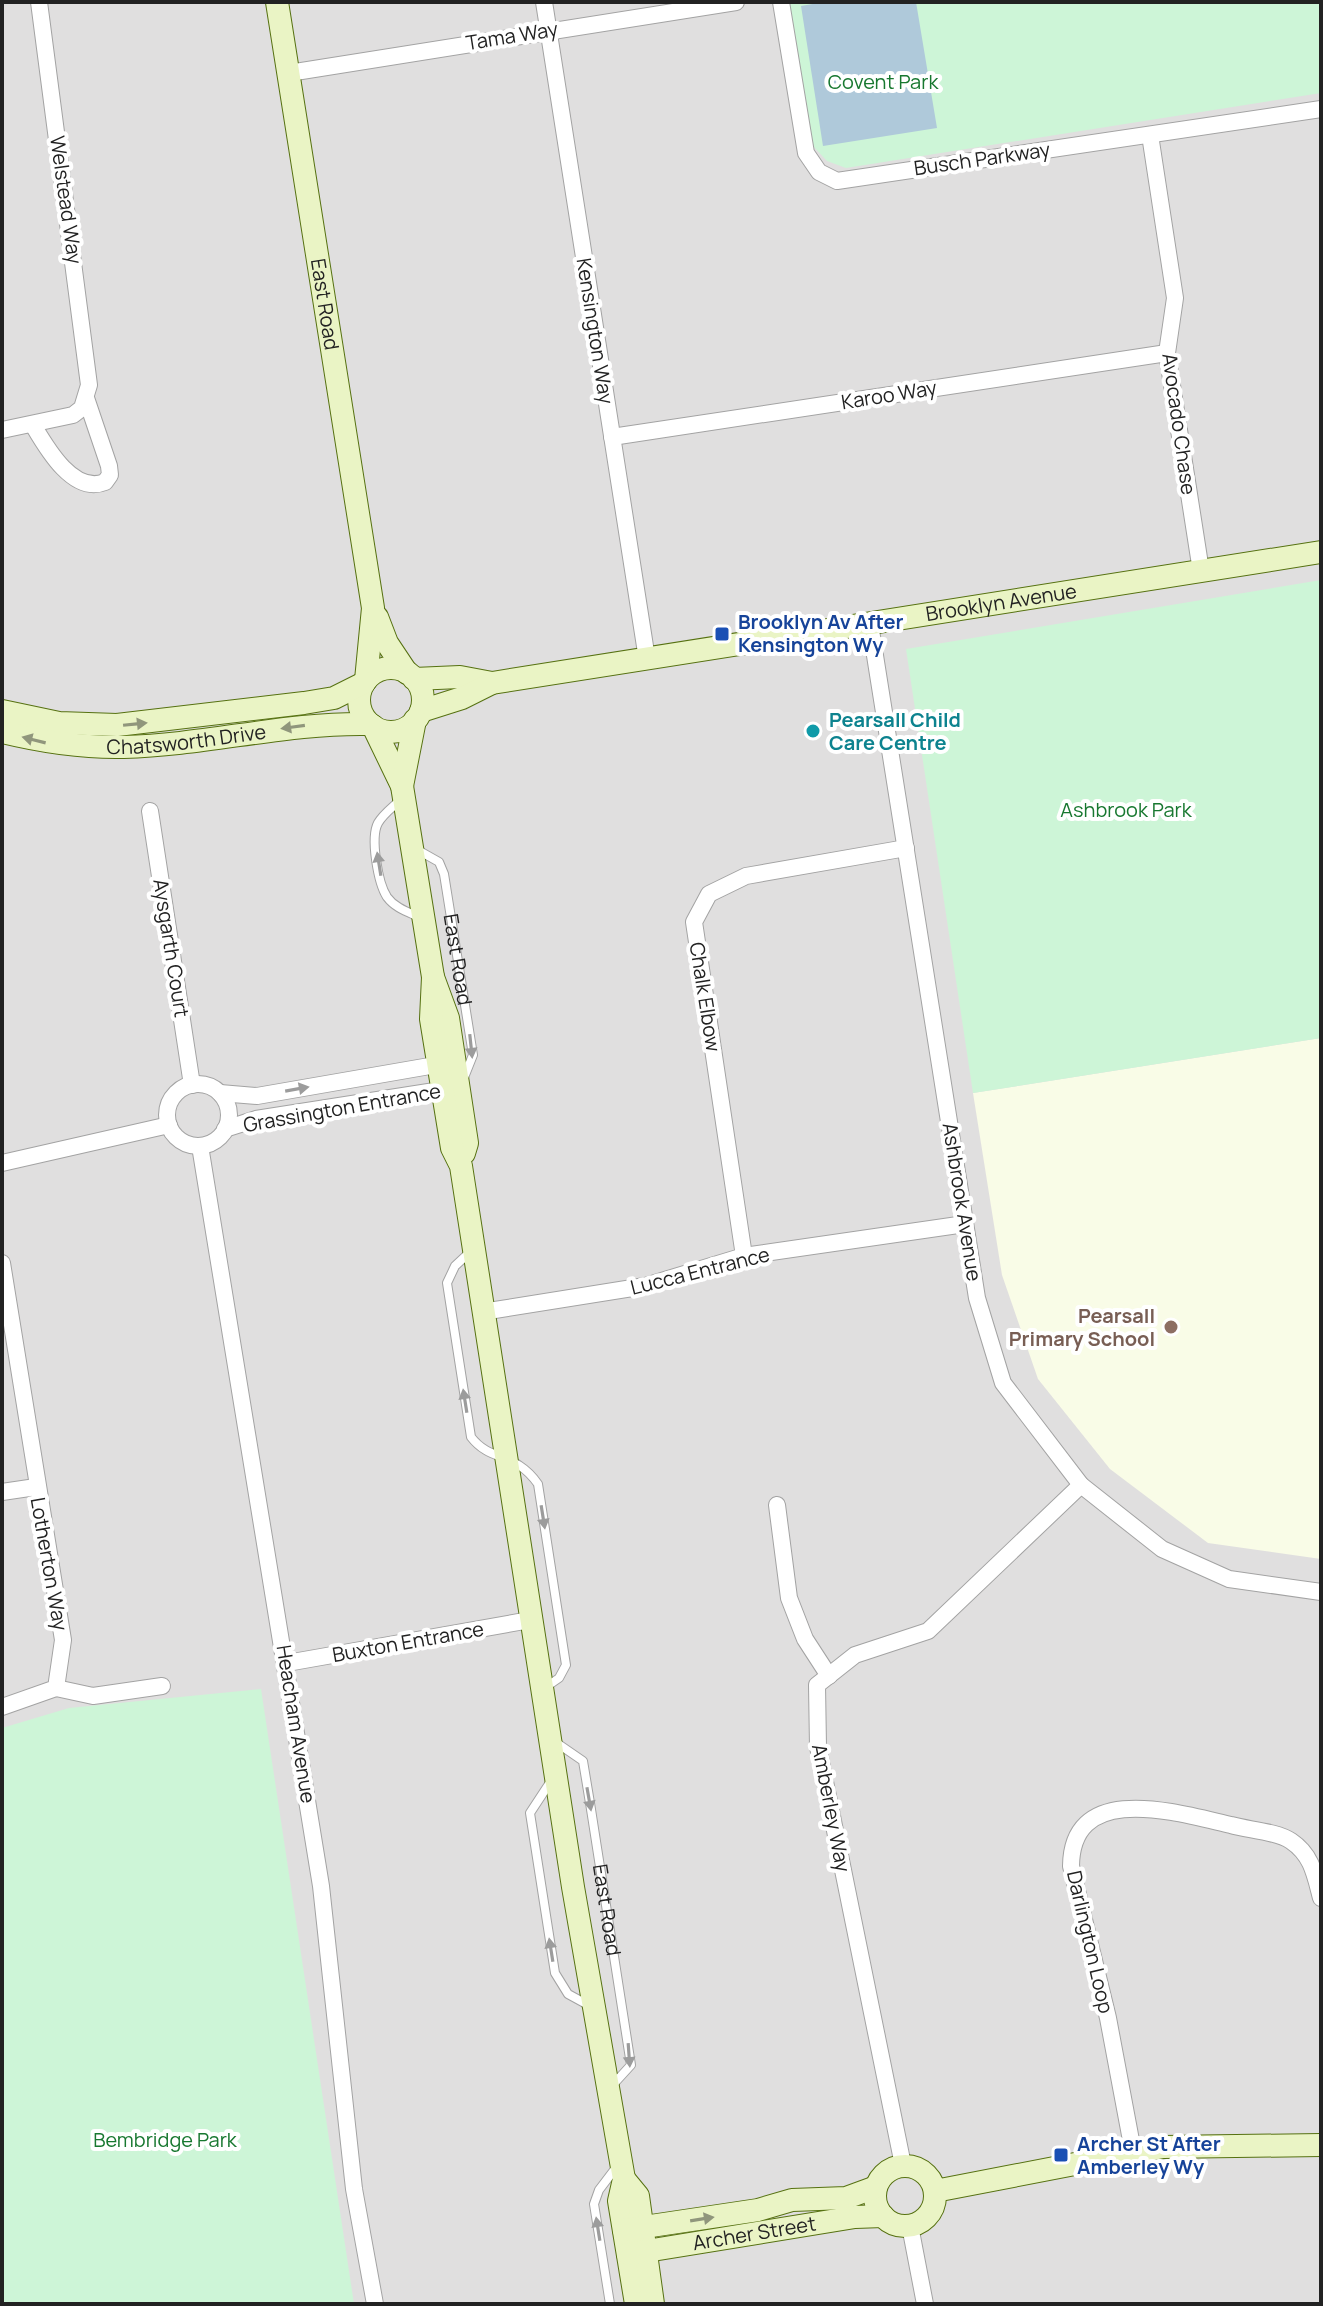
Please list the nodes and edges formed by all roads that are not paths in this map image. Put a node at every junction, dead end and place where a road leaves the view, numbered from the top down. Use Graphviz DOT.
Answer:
graph roads {
  1 [pos="39,2"];
  2 [pos="277,2"];
  3 [pos="544,2"];
  4 [pos="736,2"];
  5 [pos="781,2"];
  6 [pos="548,29"];
  7 [pos="289,73"];
  8 [pos="1321,109"];
  9 [pos="1150,135"];
  10 [pos="1167,353"];
  11 [pos="86,398"];
  12 [pos="33,425"];
  13 [pos="2,430"];
  14 [pos="612,437"];
  15 [pos="1321,552"];
  16 [pos="1201,571"];
  17 [pos="373,608"];
  18 [pos="870,624"];
  19 [pos="647,659"];
  20 [pos="410,676"];
  21 [pos="365,682"];
  22 [pos="492,683"];
  23 [pos="2,711"];
  24 [pos="418,716"];
  25 [pos="372,725"];
  26 [pos="202,728"];
  27 [pos="2,732"];
  28 [pos="402,791"];
  29 [pos="150,811"];
  30 [pos="412,847"];
  31 [pos="906,848"];
  32 [pos="423,919"];
  33 [pos="447,1063"];
  34 [pos="192,1085"];
  35 [pos="451,1089"];
  36 [pos="220,1093"];
  37 [pos="169,1125"];
  38 [pos="225,1129"];
  39 [pos="200,1146"];
  40 [pos="2,1163"];
  41 [pos="965,1224"];
  42 [pos="473,1249"];
  43 [pos="744,1256"];
  44 [pos="2,1269"];
  45 [pos="482,1312"];
  46 [pos="505,1457"];
  47 [pos="1081,1485"];
  48 [pos="36,1487"];
  49 [pos="2,1492"];
  50 [pos="777,1505"];
  51 [pos="1321,1592"];
  52 [pos="530,1620"];
  53 [pos="287,1663"];
  54 [pos="829,1676"];
  55 [pos="162,1686"];
  56 [pos="56,1688"];
  57 [pos="542,1689"];
  58 [pos="2,1707"];
  59 [pos="550,1739"];
  60 [pos="555,1777"];
  61 [pos="1321,1898"];
  62 [pos="594,2008"];
  63 [pos="609,2089"];
  64 [pos="1321,2145"];
  65 [pos="1133,2151"];
  66 [pos="903,2165"];
  67 [pos="623,2170"];
  68 [pos="876,2187"];
  69 [pos="935,2191"];
  70 [pos="883,2216"];
  71 [pos="910,2226"];
  72 [pos="634,2229"];
  73 [pos="637,2253"];
  74 [pos="375,2304"];
  75 [pos="610,2304"];
  76 [pos="636,2304"];
  77 [pos="653,2304"];
  78 [pos="925,2304"];
  1 -- 11 [label="street, Welstead Way"];
  2 -- 7 [label="street, East Road"];
  3 -- 6 [label="street, Kensington Way"];
  4 -- 6 [label="street, Tama Way"];
  5 -- 9 [label="street, Busch Parkway"];
  6 -- 7 [label="street, Tama Way"];
  6 -- 14 [label="street, Kensington Way"];
  7 -- 17 [label="street, East Road"];
  8 -- 9 [label="street, Busch Parkway"];
  9 -- 10 [label="street, Avocado Chase"];
  10 -- 14 [label="street, Karoo Way"];
  10 -- 16 [label="street, Avocado Chase"];
  11 -- 12 [label="street"];
  11 -- 12 [label="street, Welstead Way"];
  12 -- 13 [label="street"];
  14 -- 19 [label="street, Kensington Way"];
  15 -- 16 [label="street, Brooklyn Avenue"];
  16 -- 18 [label="street, Brooklyn Avenue"];
  17 -- 20 [label="street, East Road"];
  17 -- 21 [label="street, East Road"];
  18 -- 19 [label="street, Brooklyn Avenue"];
  18 -- 31 [label="street, Ashbrook Avenue"];
  19 -- 22 [label="street, Brooklyn Avenue"];
  20 -- 21 [label="street"];
  20 -- 22 [label="street, Brooklyn Avenue"];
  20 -- 24 [label="street"];
  21 -- 25 [label="street"];
  21 -- 26 [label="street, Chatsworth Drive"];
  22 -- 24 [label="street, Brooklyn Avenue"];
  23 -- 26 [label="street, Chatsworth Drive, one-way"];
  24 -- 25 [label="street"];
  24 -- 28 [label="street, East Road"];
  25 -- 26 [label="street, Chatsworth Drive, one-way"];
  25 -- 28 [label="street, East Road"];
  26 -- 27 [label="street, Chatsworth Drive, one-way"];
  28 -- 30 [label="street, East Road"];
  32 -- 28 [label="lane, East Road, one-way"];
  29 -- 34 [label="street, Aysgarth Court"];
  30 -- 32 [label="street, East Road"];
  30 -- 35 [label="lane, East Road, one-way"];
  31 -- 41 [label="street, Ashbrook Avenue"];
  31 -- 43 [label="street, Chalk Elbow"];
  32 -- 33 [label="street, East Road"];
  33 -- 35 [label="street, East Road"];
  36 -- 33 [label="street, Grassington Entrance, one-way"];
  34 -- 36 [label="street"];
  34 -- 37 [label="street"];
  35 -- 38 [label="street, Grassington Entrance"];
  35 -- 42 [label="street, East Road"];
  36 -- 38 [label="street"];
  37 -- 39 [label="street"];
  37 -- 40 [label="street"];
  38 -- 39 [label="street"];
  39 -- 53 [label="street, Heacham Avenue"];
  41 -- 43 [label="street, Lucca Entrance"];
  41 -- 47 [label="street, Ashbrook Avenue"];
  42 -- 45 [label="street, East Road"];
  46 -- 42 [label="lane, one-way"];
  43 -- 45 [label="street, Lucca Entrance"];
  44 -- 48 [label="street, Lotherton Way"];
  45 -- 46 [label="street, East Road"];
  46 -- 52 [label="street, East Road"];
  46 -- 57 [label="lane, one-way"];
  47 -- 51 [label="street, Ashbrook Avenue"];
  47 -- 54 [label="street"];
  48 -- 49 [label="street, Lotherton Way"];
  48 -- 56 [label="street, Lotherton Way"];
  50 -- 54 [label="street"];
  52 -- 53 [label="street, Buxton Entrance"];
  52 -- 57 [label="street, East Road"];
  53 -- 74 [label="street, Heacham Avenue"];
  54 -- 66 [label="street, Amberley Way"];
  55 -- 56 [label="street"];
  56 -- 58 [label="street"];
  57 -- 59 [label="street, East Road"];
  59 -- 60 [label="street, East Road"];
  59 -- 63 [label="lane, East Road, one-way"];
  60 -- 62 [label="street, East Road"];
  62 -- 60 [label="lane, one-way"];
  61 -- 65 [label="street, Darlington Loop"];
  62 -- 63 [label="street, East Road"];
  63 -- 67 [label="street, East Road"];
  64 -- 65 [label="street"];
  65 -- 69 [label="street"];
  66 -- 68 [label="street"];
  66 -- 69 [label="street"];
  67 -- 72 [label="street, East Road"];
  75 -- 67 [label="lane, one-way"];
  68 -- 70 [label="street"];
  72 -- 68 [label="street, Archer Street, one-way"];
  69 -- 71 [label="street"];
  70 -- 71 [label="street"];
  70 -- 73 [label="street, Archer Street"];
  71 -- 78 [label="street"];
  72 -- 73 [label="street, East Road"];
  73 -- 76 [label="street, East Road"];
  73 -- 77 [label="street, East Road"];
}
